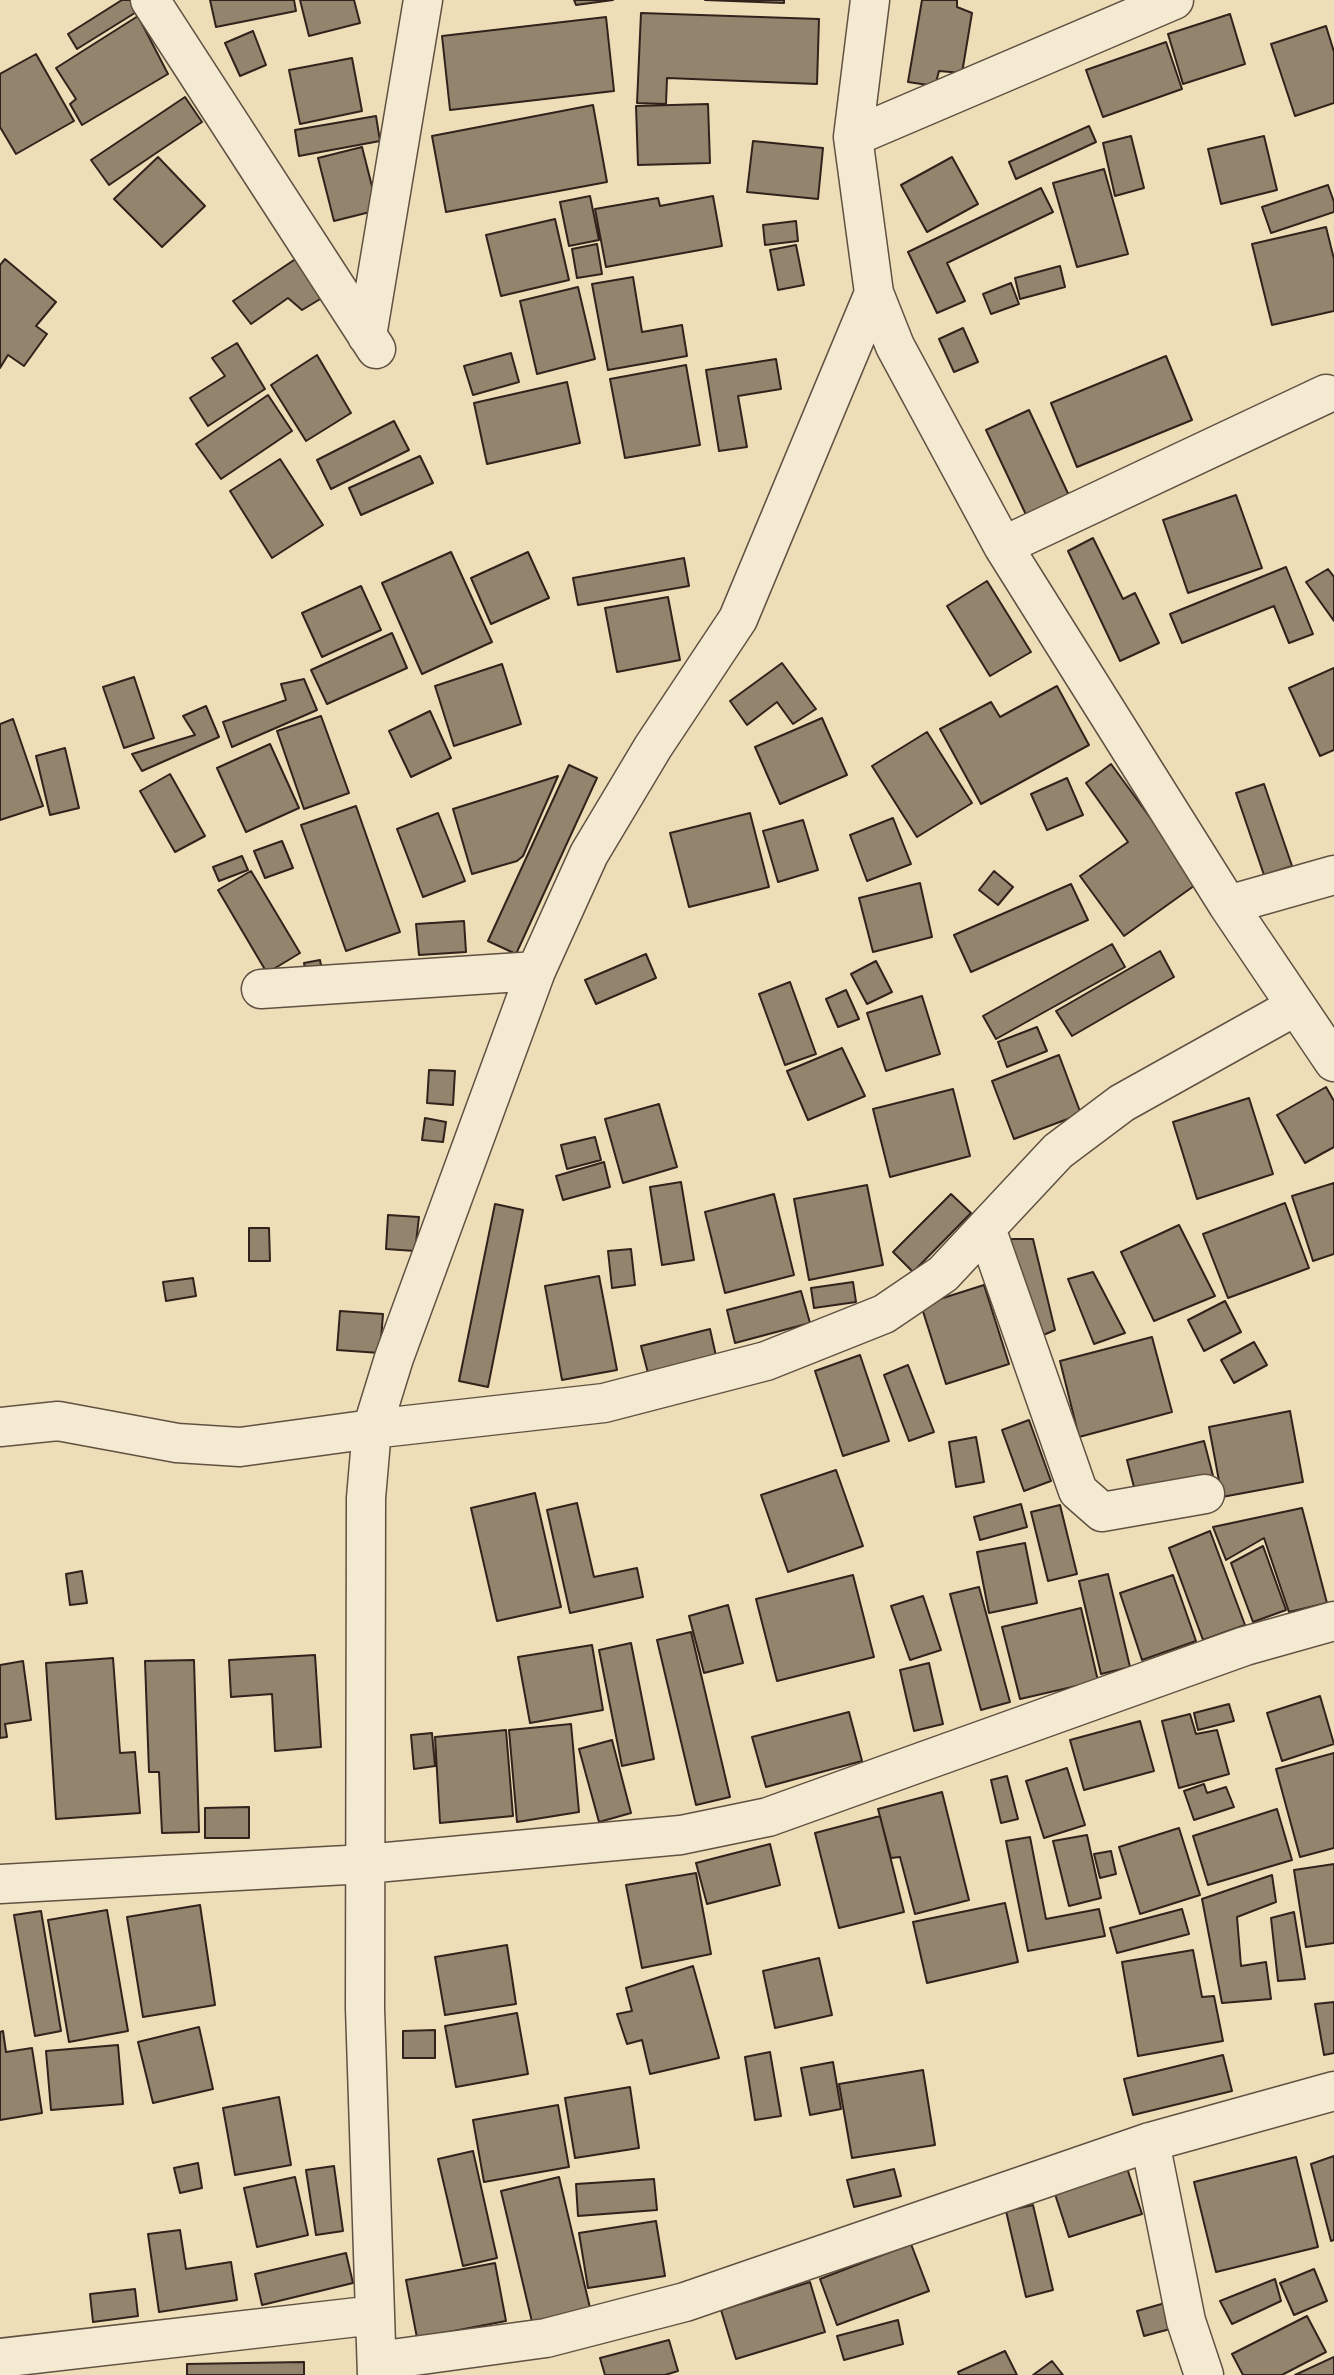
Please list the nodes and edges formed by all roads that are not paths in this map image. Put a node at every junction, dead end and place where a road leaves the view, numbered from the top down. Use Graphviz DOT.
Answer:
graph roads {
  1 [pos="150,0"];
  2 [pos="423,0"];
  3 [pos="870,0"];
  4 [pos="1174,0"];
  5 [pos="853,137"];
  6 [pos="874,293"];
  7 [pos="1326,394"];
  8 [pos="1003,546"];
  9 [pos="1334,875"];
  10 [pos="1228,905"];
  11 [pos="536,971"];
  12 [pos="261,989"];
  13 [pos="1296,1006"];
  14 [pos="1334,1062"];
  15 [pos="986,1228"];
  16 [pos="0,1427"];
  17 [pos="372,1429"];
  18 [pos="1205,1494"];
  19 [pos="1334,1621"];
  20 [pos="365,1864"];
  21 [pos="0,1884"];
  22 [pos="1334,2091"];
  23 [pos="1150,2142"];
  24 [pos="375,2315"];
  25 [pos="0,2358"];
  26 [pos="377,2368"];
  27 [pos="1204,2375"];
  1 -- 2 [label="street"];
  3 -- 5 [label="street"];
  4 -- 5 [label="street"];
  5 -- 6 [label="street"];
  6 -- 8 [label="street"];
  6 -- 11 [label="street"];
  7 -- 8 [label="street"];
  8 -- 10 [label="street"];
  9 -- 10 [label="street"];
  10 -- 13 [label="street"];
  11 -- 12 [label="street"];
  11 -- 17 [label="street"];
  13 -- 14 [label="street"];
  13 -- 15 [label="street"];
  15 -- 17 [label="street"];
  15 -- 18 [label="street"];
  16 -- 17 [label="street"];
  17 -- 20 [label="street"];
  19 -- 20 [label="street"];
  20 -- 21 [label="street"];
  20 -- 24 [label="street"];
  22 -- 23 [label="street"];
  23 -- 26 [label="street"];
  23 -- 27 [label="street"];
  24 -- 25 [label="street"];
  24 -- 26 [label="street"];
}
